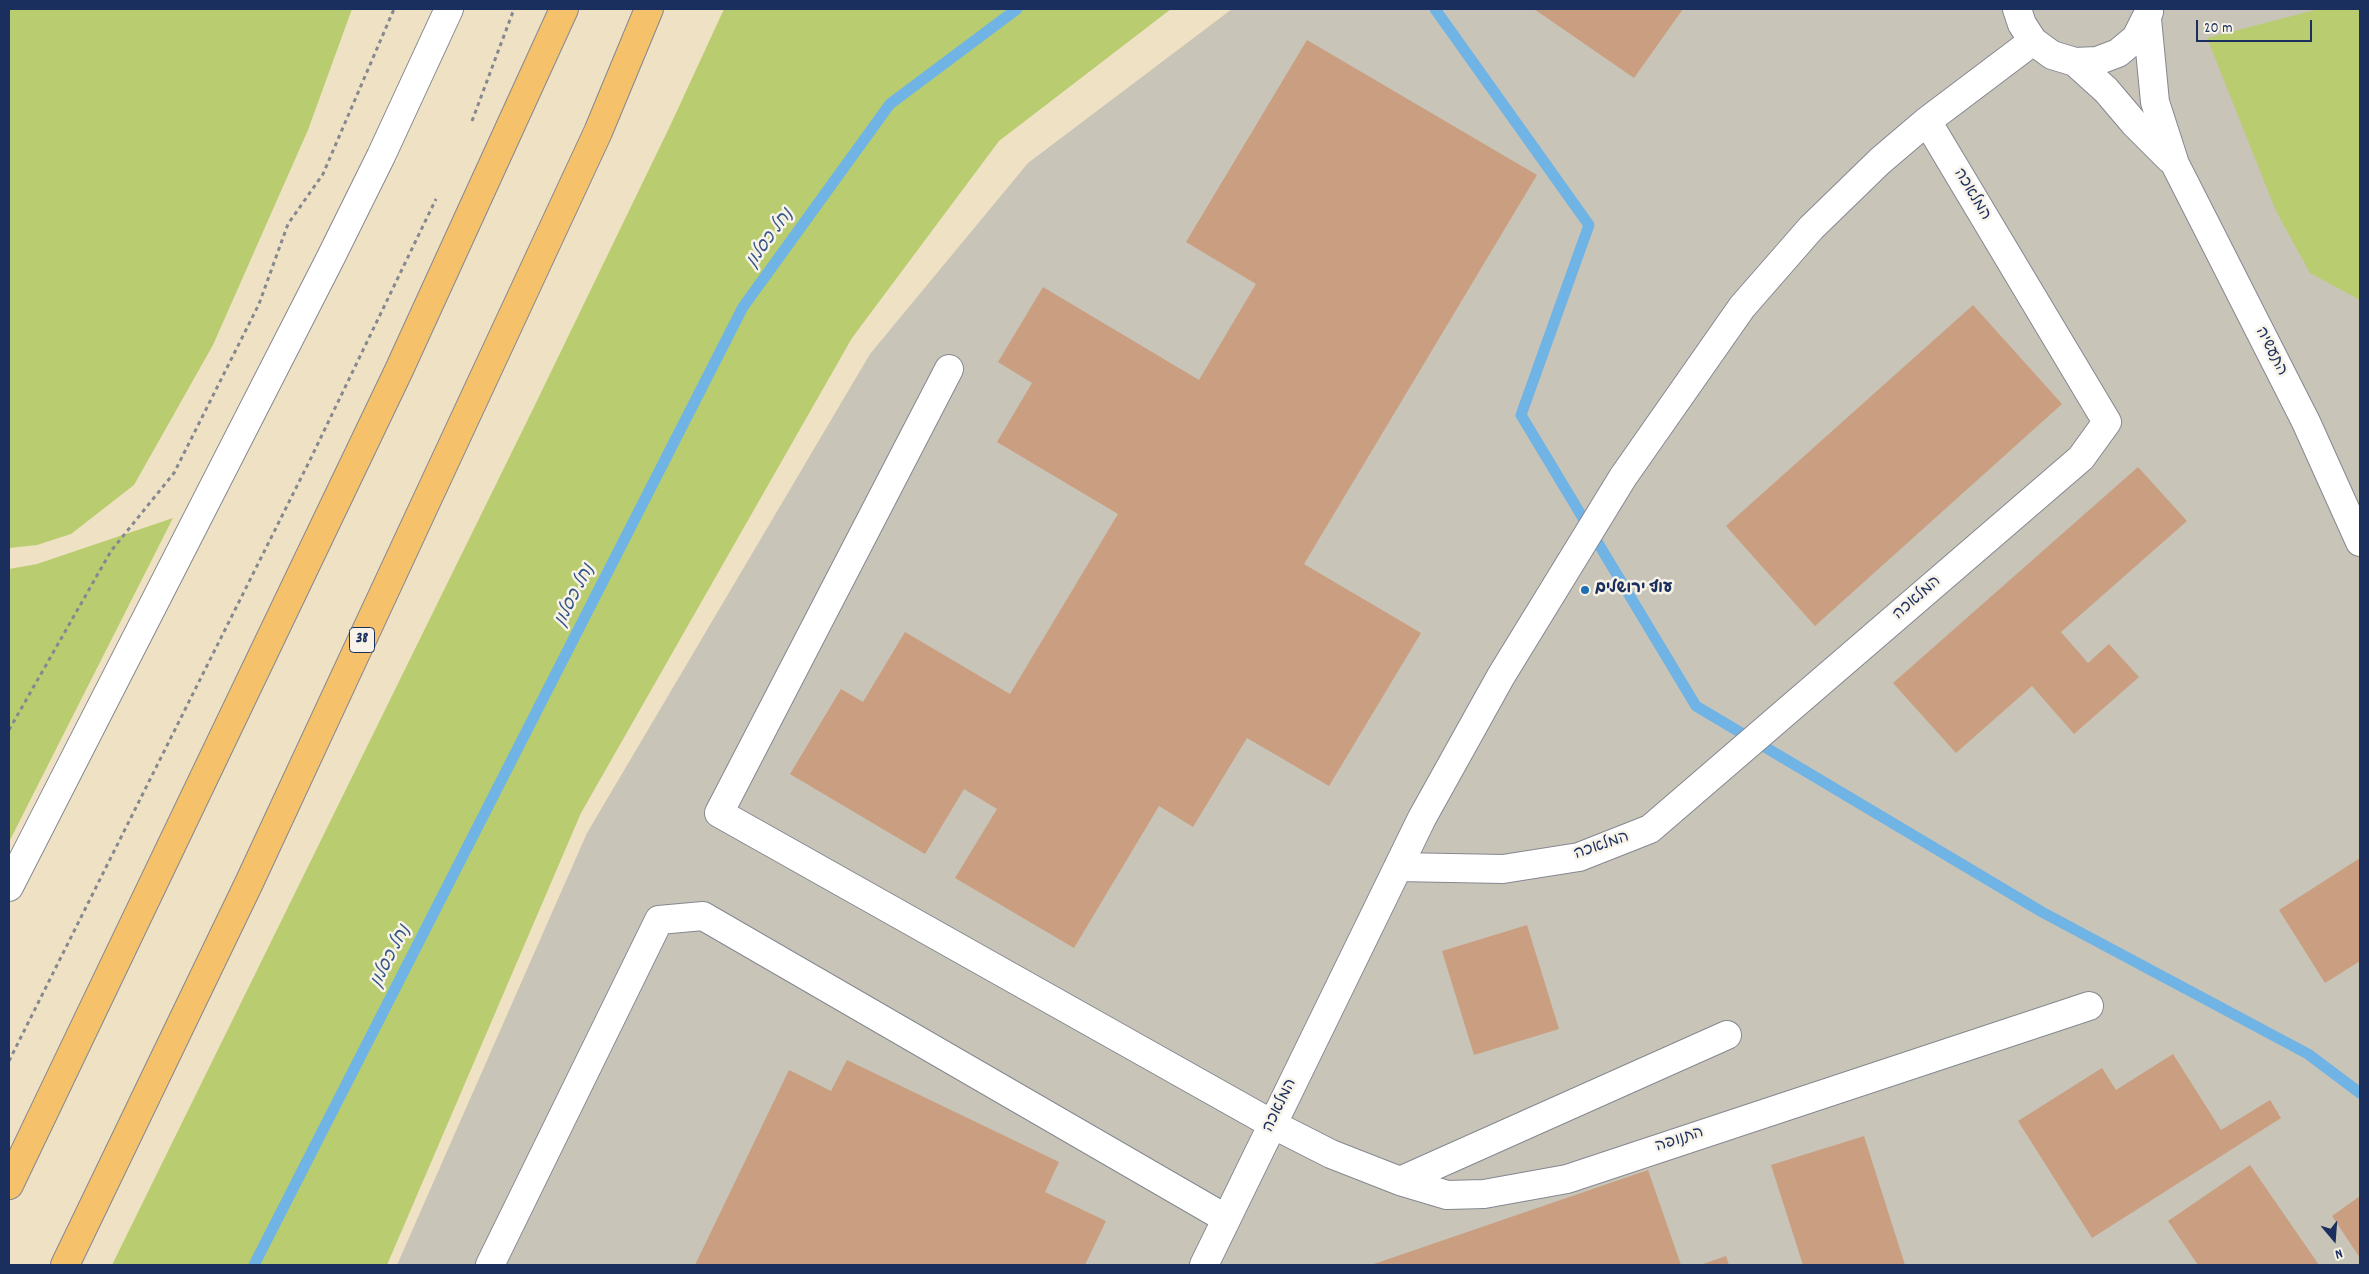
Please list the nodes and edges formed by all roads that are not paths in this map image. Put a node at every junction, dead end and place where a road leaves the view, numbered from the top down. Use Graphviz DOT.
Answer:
graph roads {
  1 [pos="449,9"];
  2 [pos="564,9"];
  3 [pos="648,9"];
  4 [pos="2017,9"];
  5 [pos="2148,14"];
  6 [pos="2033,41"];
  7 [pos="2075,62"];
  8 [pos="1926,121"];
  9 [pos="2175,164"];
  10 [pos="949,369"];
  11 [pos="2360,542"];
  12 [pos="1398,867"];
  13 [pos="9,887"];
  14 [pos="2089,1006"];
  15 [pos="1727,1035"];
  16 [pos="1272,1124"];
  17 [pos="1400,1181"];
  18 [pos="9,1185"];
  19 [pos="1225,1218"];
  20 [pos="65,1265"];
  21 [pos="490,1265"];
  22 [pos="1204,1265"];
  1 -- 13 [label="street"];
  2 -- 18 [label="highway"];
  3 -- 20 [label="highway, 38"];
  4 -- 6 [label="street"];
  5 -- 7 [label="street"];
  5 -- 9 [label="street, התעשיה"];
  6 -- 7 [label="street"];
  6 -- 8 [label="street, המלאכה"];
  7 -- 9 [label="street, התעשיה"];
  8 -- 12 [label="street, המלאכה"];
  8 -- 12 [label="street, המלאכה"];
  9 -- 11 [label="street, התעשיה"];
  10 -- 16 [label="street, התנופה"];
  12 -- 16 [label="street, המלאכה"];
  14 -- 17 [label="street, התנופה"];
  15 -- 17 [label="street"];
  16 -- 17 [label="street, התנופה"];
  16 -- 19 [label="street, המלאכה"];
  19 -- 21 [label="street"];
  19 -- 22 [label="street, המלאכה"];
}
